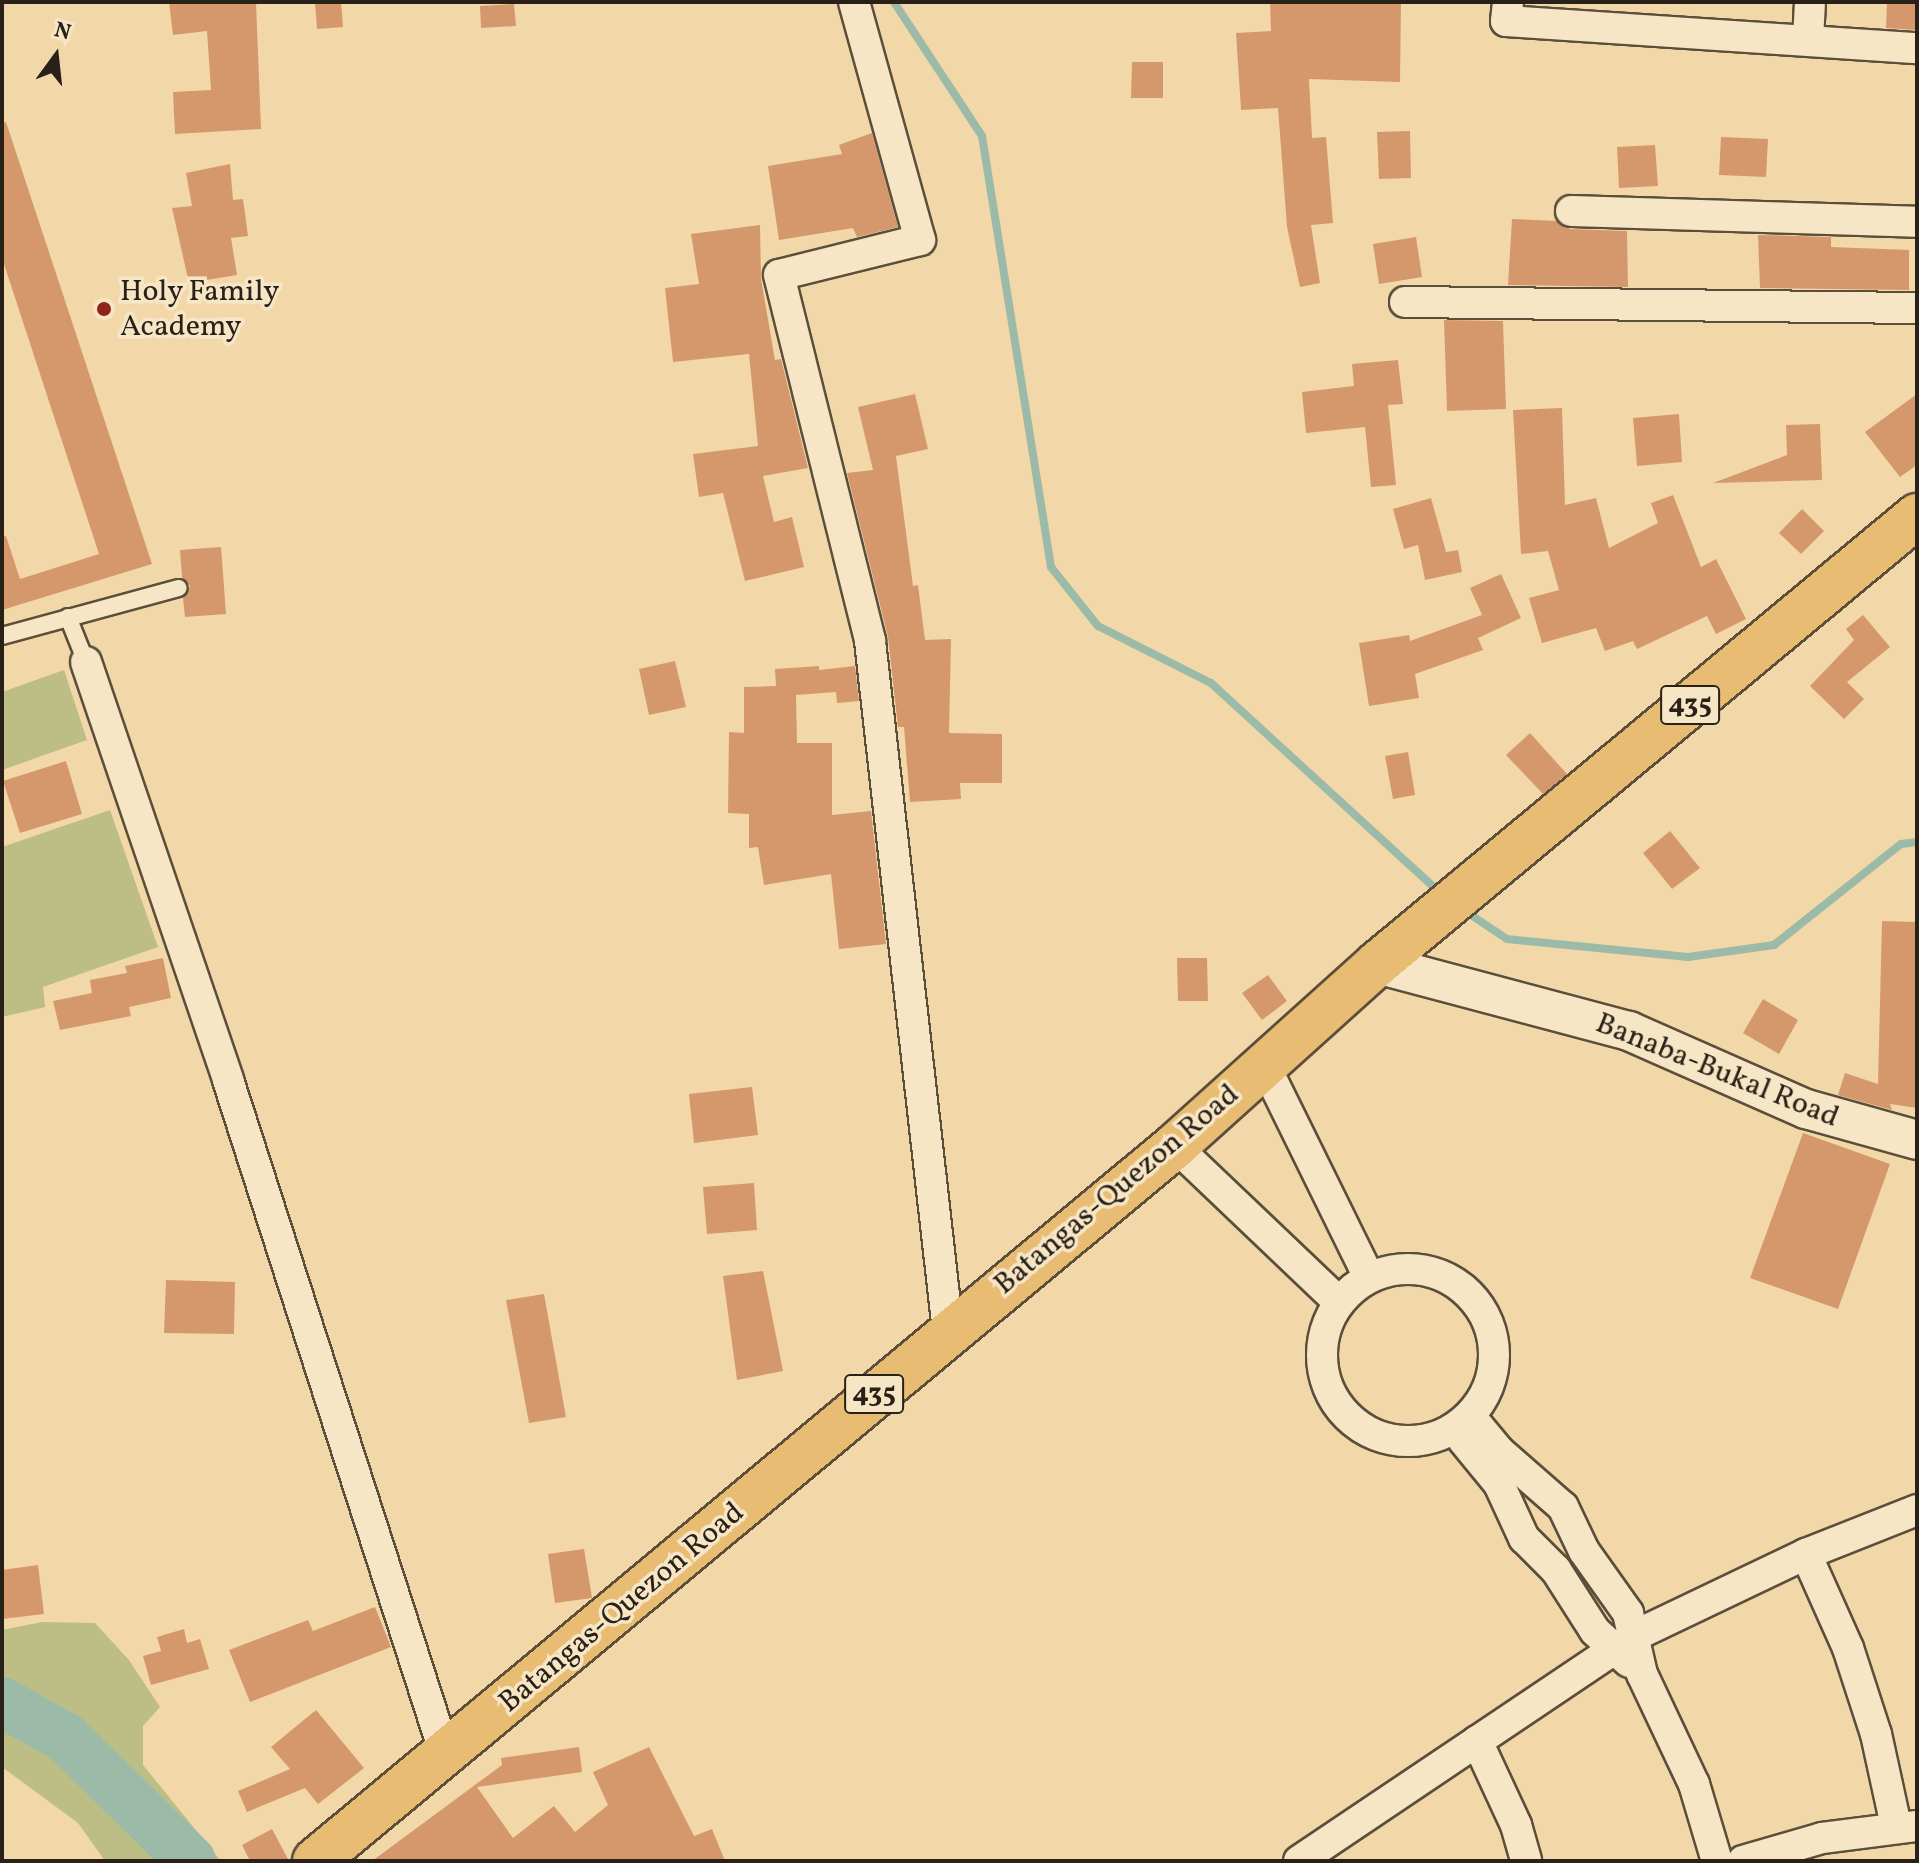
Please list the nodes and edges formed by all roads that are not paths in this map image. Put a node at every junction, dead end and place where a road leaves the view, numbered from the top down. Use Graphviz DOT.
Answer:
graph roads {
  1 [pos="854,2"];
  2 [pos="1508,2"];
  3 [pos="1810,2"];
  4 [pos="1659,16"];
  5 [pos="1808,40"];
  6 [pos="1917,48"];
  7 [pos="1571,211"];
  8 [pos="1917,222"];
  9 [pos="1405,302"];
  10 [pos="1917,308"];
  11 [pos="1917,516"];
  12 [pos="179,588"];
  13 [pos="68,617"];
  14 [pos="2,636"];
  15 [pos="86,662"];
  16 [pos="1377,964"];
  17 [pos="1265,1066"];
  18 [pos="1917,1140"];
  19 [pos="1175,1146"];
  20 [pos="1369,1277"];
  21 [pos="1339,1302"];
  22 [pos="948,1331"];
  23 [pos="1462,1422"];
  24 [pos="1917,1510"];
  25 [pos="1584,1551"];
  26 [pos="1806,1554"];
  27 [pos="1556,1570"];
  28 [pos="1624,1642"];
  29 [pos="1477,1741"];
  30 [pos="446,1757"];
  31 [pos="1907,1826"];
  32 [pos="1315,1856"];
  33 [pos="315,1861"];
  34 [pos="1526,1861"];
  35 [pos="1717,1861"];
  36 [pos="1743,1861"];
  1 -- 22 [label="street"];
  2 -- 4 [label="street"];
  3 -- 5 [label="street"];
  4 -- 5 [label="street"];
  5 -- 6 [label="street"];
  7 -- 8 [label="street"];
  9 -- 10 [label="street"];
  11 -- 16 [label="main road, Batangas-Quezon Road / 435"];
  12 -- 13 [label="lane"];
  13 -- 14 [label="lane"];
  13 -- 15 [label="lane"];
  15 -- 30 [label="street"];
  16 -- 17 [label="main road, Batangas-Quezon Road / 435"];
  16 -- 18 [label="street, Banaba-Bukal Road"];
  17 -- 19 [label="main road, Batangas-Quezon Road / 435"];
  17 -- 20 [label="street"];
  19 -- 21 [label="street"];
  19 -- 22 [label="main road, Batangas-Quezon Road / 435"];
  20 -- 21 [label="street"];
  20 -- 23 [label="street"];
  21 -- 23 [label="street"];
  22 -- 30 [label="main road, Batangas-Quezon Road / 435"];
  23 -- 25 [label="street"];
  23 -- 27 [label="street"];
  24 -- 26 [label="street"];
  25 -- 27 [label="street"];
  25 -- 28 [label="street"];
  26 -- 28 [label="street"];
  26 -- 31 [label="street"];
  27 -- 28 [label="street"];
  28 -- 29 [label="street"];
  28 -- 35 [label="street"];
  29 -- 32 [label="street"];
  29 -- 34 [label="street"];
  30 -- 33 [label="main road, Batangas-Quezon Road / 435"];
  31 -- 36 [label="street"];
}
